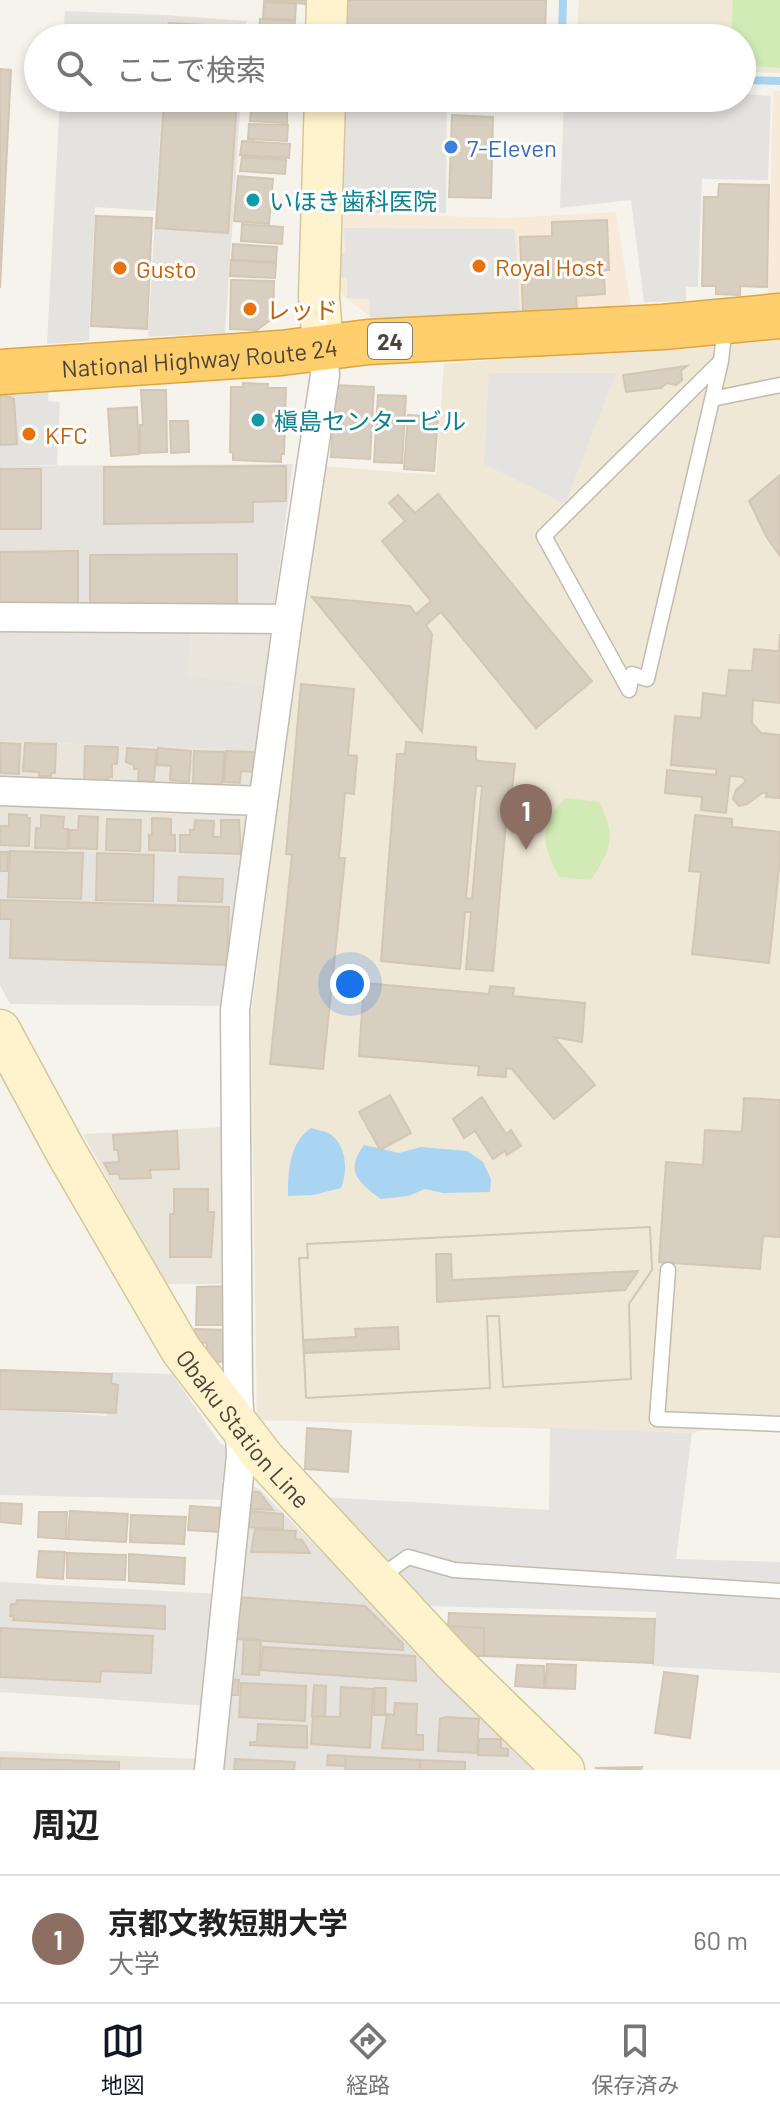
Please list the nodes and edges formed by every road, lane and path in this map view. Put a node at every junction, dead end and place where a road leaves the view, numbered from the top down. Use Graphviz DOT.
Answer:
graph roads {
  1 [pos="327,0"];
  2 [pos="326,24"];
  3 [pos="325,112"];
  4 [pos="780,316"];
  5 [pos="723,341"];
  6 [pos="323,347"];
  7 [pos="0,372"];
  8 [pos="780,385"];
  9 [pos="712,399"];
  10 [pos="0,617"];
  11 [pos="288,619"];
  12 [pos="0,791"];
  13 [pos="263,801"];
  14 [pos="0,1030"];
  15 [pos="668,1270"];
  16 [pos="780,1424"];
  17 [pos="240,1426"];
  18 [pos="376,1581"];
  19 [pos="780,1591"];
  20 [pos="209,1770"];
  21 [pos="564,1770"];
  1 -- 2 [label="main road"];
  3 -- 6 [label="main road"];
  4 -- 5 [label="highway, National Highway Route 24 / 24"];
  5 -- 6 [label="highway, National Highway Route 24 / 24"];
  5 -- 9 [label="lane"];
  5 -- 9 [label="lane"];
  6 -- 7 [label="highway, National Highway Route 24 / 24"];
  6 -- 11 [label="street"];
  8 -- 9 [label="lane"];
  10 -- 11 [label="street"];
  11 -- 13 [label="street"];
  12 -- 13 [label="street"];
  13 -- 17 [label="street"];
  14 -- 17 [label="main road, Obaku Station Line"];
  15 -- 16 [label="lane"];
  17 -- 18 [label="main road, Obaku Station Line"];
  17 -- 20 [label="street"];
  18 -- 19 [label="lane"];
  18 -- 21 [label="main road, Obaku Station Line"];
}
